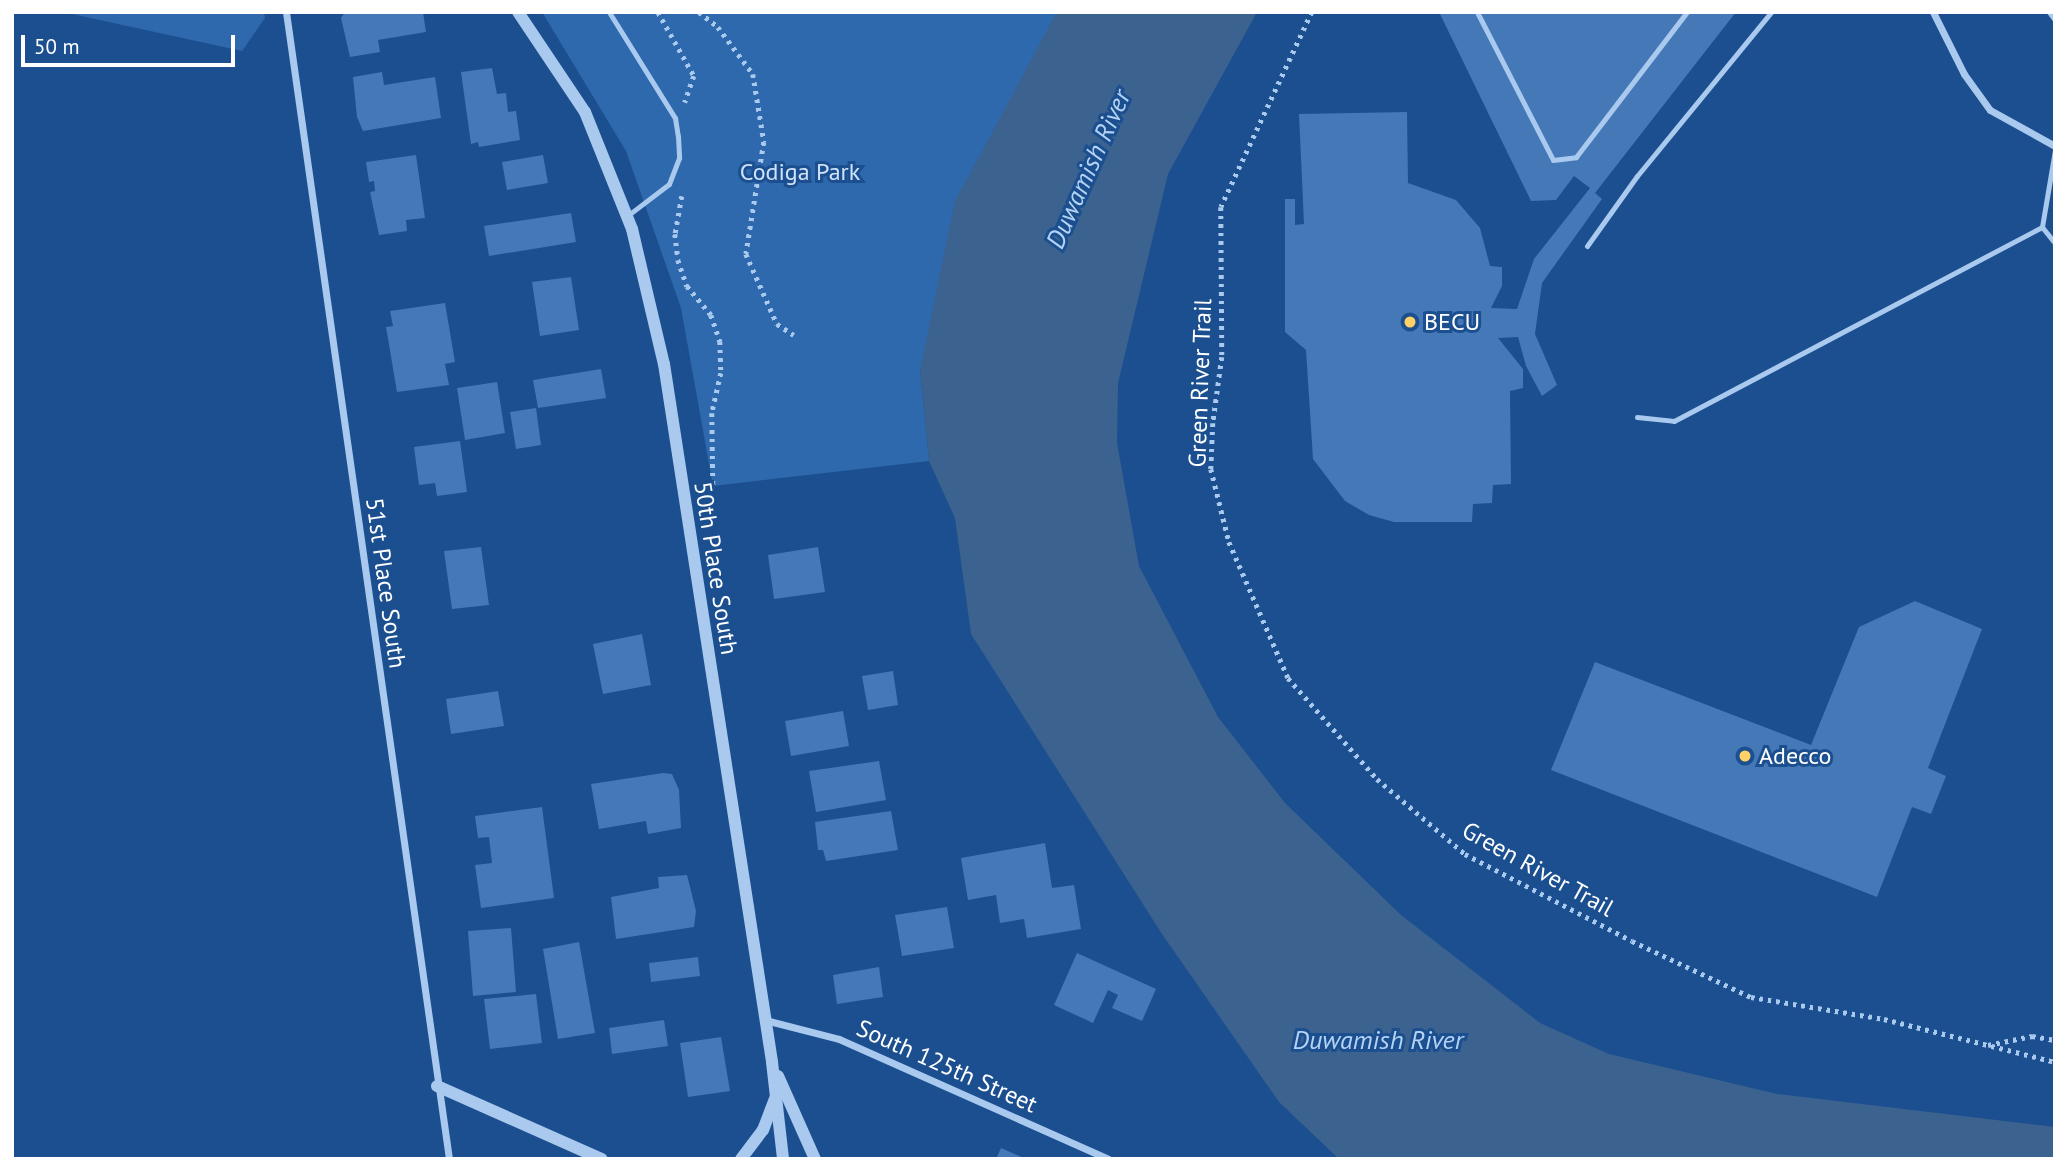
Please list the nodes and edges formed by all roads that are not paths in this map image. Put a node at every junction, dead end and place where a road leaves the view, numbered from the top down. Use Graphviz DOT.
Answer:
graph roads {
  1 [pos="286,12"];
  2 [pos="518,12"];
  3 [pos="609,12"];
  4 [pos="1477,12"];
  5 [pos="1687,12"];
  6 [pos="1770,12"];
  7 [pos="1933,12"];
  8 [pos="2049,12"];
  9 [pos="2055,20"];
  10 [pos="2055,148"];
  11 [pos="627,216"];
  12 [pos="2042,227"];
  13 [pos="2055,243"];
  14 [pos="1587,246"];
  15 [pos="1637,417"];
  16 [pos="765,1020"];
  17 [pos="772,1062"];
  18 [pos="437,1086"];
  19 [pos="777,1095"];
  20 [pos="449,1159"];
  21 [pos="601,1159"];
  22 [pos="741,1159"];
  23 [pos="783,1159"];
  24 [pos="815,1159"];
  25 [pos="1109,1159"];
  1 -- 18 [label="street, 51st Place South"];
  2 -- 11 [label="street, 50th Place South"];
  3 -- 11 [label="lane"];
  4 -- 5 [label="lane"];
  6 -- 14 [label="lane"];
  7 -- 10 [label="street"];
  8 -- 9 [label="lane"];
  10 -- 12 [label="lane"];
  11 -- 16 [label="street, 50th Place South"];
  12 -- 13 [label="lane"];
  12 -- 15 [label="lane"];
  16 -- 17 [label="street, 50th Place South"];
  16 -- 25 [label="street, South 125th Street"];
  17 -- 19 [label="street, 50th Place South"];
  17 -- 24 [label="street"];
  18 -- 20 [label="street, 51st Place South"];
  18 -- 21 [label="street"];
  19 -- 22 [label="street"];
  19 -- 23 [label="street, 50th Place South"];
}
